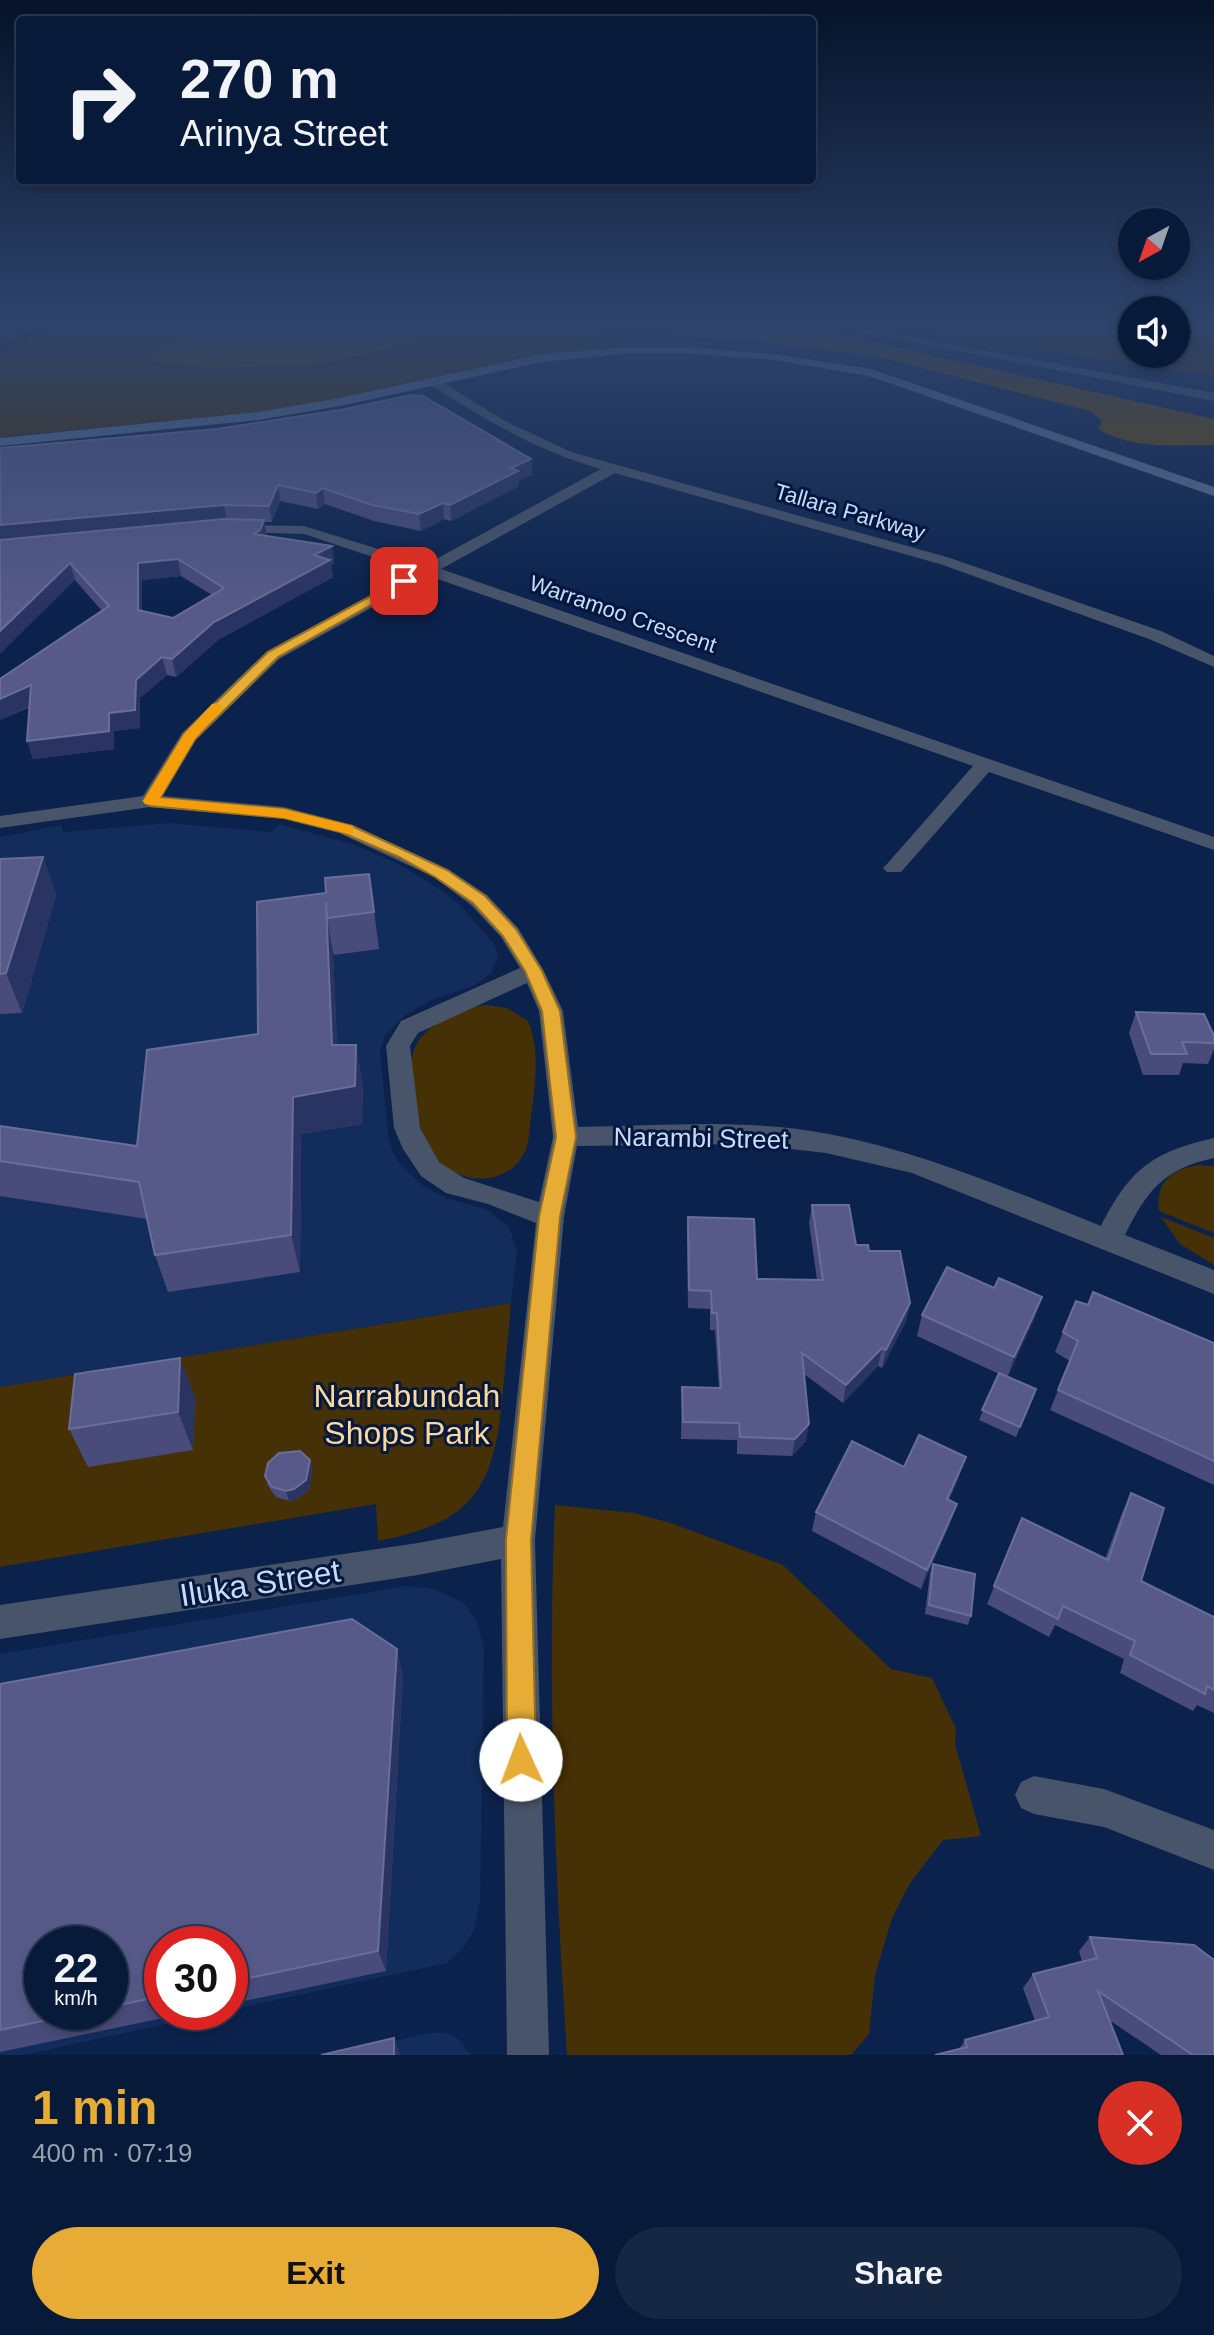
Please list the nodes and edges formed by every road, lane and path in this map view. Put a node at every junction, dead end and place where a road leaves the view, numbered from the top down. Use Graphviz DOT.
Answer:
graph roads {
  1 [pos="220,421"];
  2 [pos="498,421"];
  3 [pos="1013,421"];
  4 [pos="0,442"];
  5 [pos="612,469"];
  6 [pos="1214,492"];
  7 [pos="212,529"];
  8 [pos="427,569"];
  9 [pos="1214,662"];
  10 [pos="985,765"];
  11 [pos="150,801"];
  12 [pos="1,821"];
  13 [pos="1214,844"];
  14 [pos="894,868"];
  15 [pos="533,971"];
  16 [pos="566,1137"];
  17 [pos="1214,1148"];
  18 [pos="550,1217"];
  19 [pos="1108,1240"];
  20 [pos="1214,1282"];
  21 [pos="518,1540"];
  22 [pos="0,1622"];
  23 [pos="1034,1795"];
  24 [pos="1214,1850"];
  25 [pos="528,2055"];
  1 -- 4 [label="street"];
  2 -- 5 [label="street, Tallara Parkway"];
  3 -- 6 [label="street"];
  5 -- 8 [label="street"];
  5 -- 9 [label="street, Tallara Parkway"];
  7 -- 8 [label="street, Warramoo Crescent"];
  8 -- 10 [label="street, Warramoo Crescent"];
  8 -- 11 [label="street"];
  10 -- 13 [label="street, Warramoo Crescent"];
  10 -- 14 [label="street"];
  11 -- 12 [label="street"];
  11 -- 15 [label="street"];
  15 -- 16 [label="street"];
  15 -- 18 [label="street"];
  16 -- 18 [label="street"];
  16 -- 19 [label="street, Narambi Street"];
  17 -- 19 [label="street"];
  18 -- 21 [label="street"];
  19 -- 20 [label="street, Narambi Street"];
  21 -- 22 [label="street, Iluka Street"];
  21 -- 25 [label="street"];
  23 -- 24 [label="street"];
}
